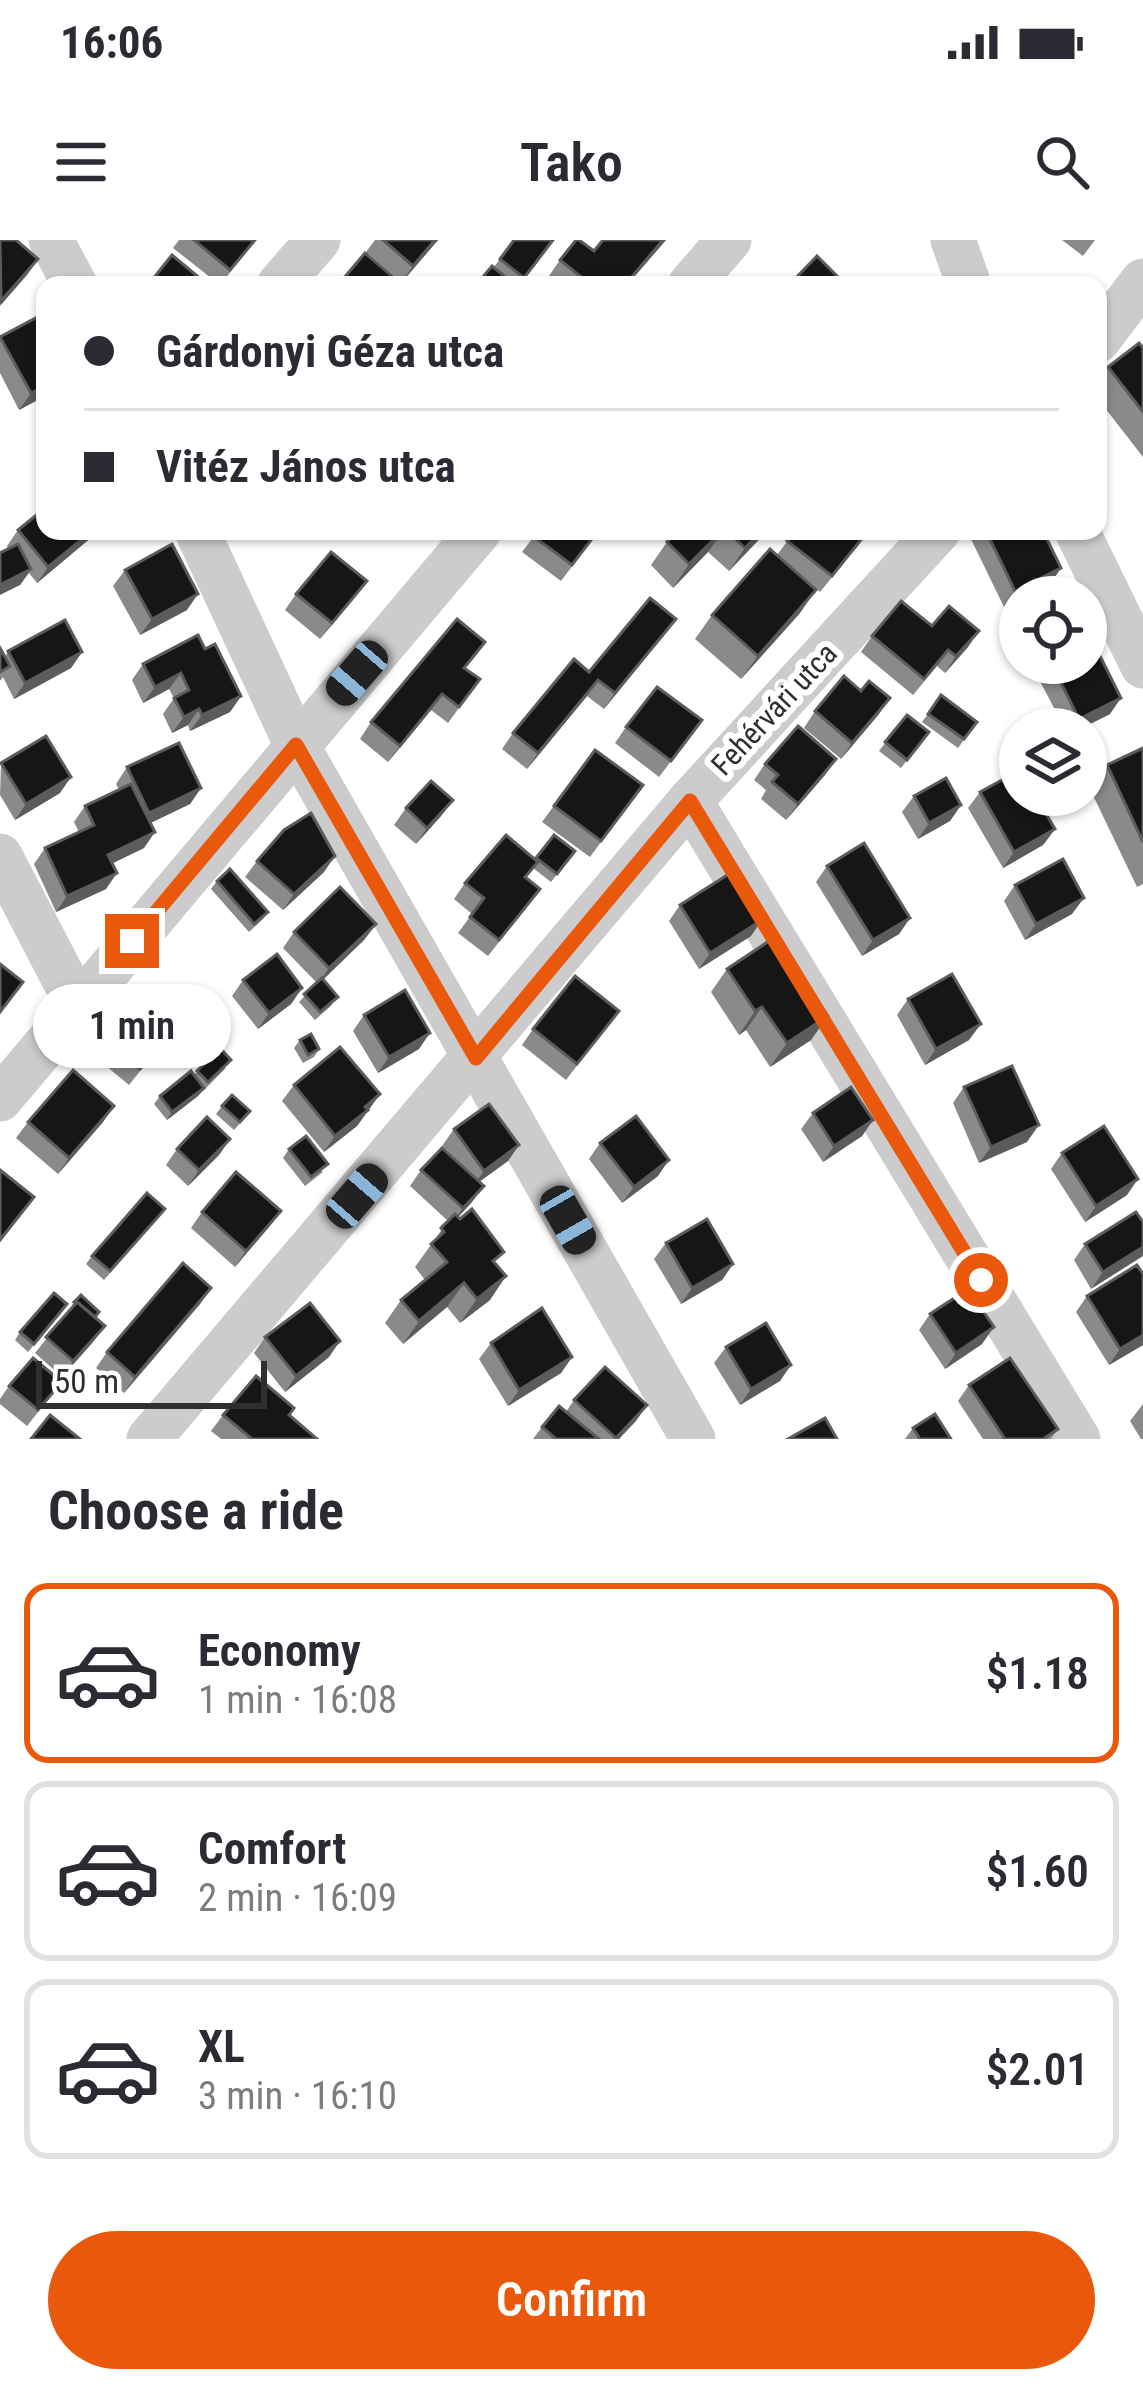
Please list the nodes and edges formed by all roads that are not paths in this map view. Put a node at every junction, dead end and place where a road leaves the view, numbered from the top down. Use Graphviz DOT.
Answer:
graph roads {
  1 [pos="51,240"];
  2 [pos="318,240"];
  3 [pos="729,240"];
  4 [pos="953,240"];
  5 [pos="69,276"];
  6 [pos="287,276"];
  7 [pos="698,276"];
  8 [pos="966,276"];
  9 [pos="1143,281"];
  10 [pos="1107,328"];
  11 [pos="201,540"];
  12 [pos="471,540"];
  13 [pos="930,540"];
  14 [pos="1084,540"];
  15 [pos="1125,592"];
  16 [pos="1143,666"];
  17 [pos="296,745"];
  18 [pos="690,801"];
  19 [pos="0,856"];
  20 [pos="78,1006"];
  21 [pos="476,1058"];
  22 [pos="0,1099"];
  23 [pos="683,1434"];
  24 [pos="149,1439"];
  25 [pos="1078,1439"];
  1 -- 5 [label="street"];
  2 -- 6 [label="street"];
  3 -- 7 [label="street"];
  4 -- 8 [label="street"];
  9 -- 10 [label="street"];
  11 -- 17 [label="street"];
  12 -- 17 [label="street"];
  13 -- 18 [label="street, Fehérvári utca"];
  14 -- 15 [label="street"];
  15 -- 16 [label="street"];
  17 -- 20 [label="street"];
  17 -- 21 [label="street"];
  18 -- 21 [label="street, Fehérvári utca"];
  18 -- 25 [label="street"];
  19 -- 20 [label="street"];
  20 -- 22 [label="street"];
  21 -- 23 [label="street"];
  21 -- 24 [label="street, Fehérvári utca"];
}
